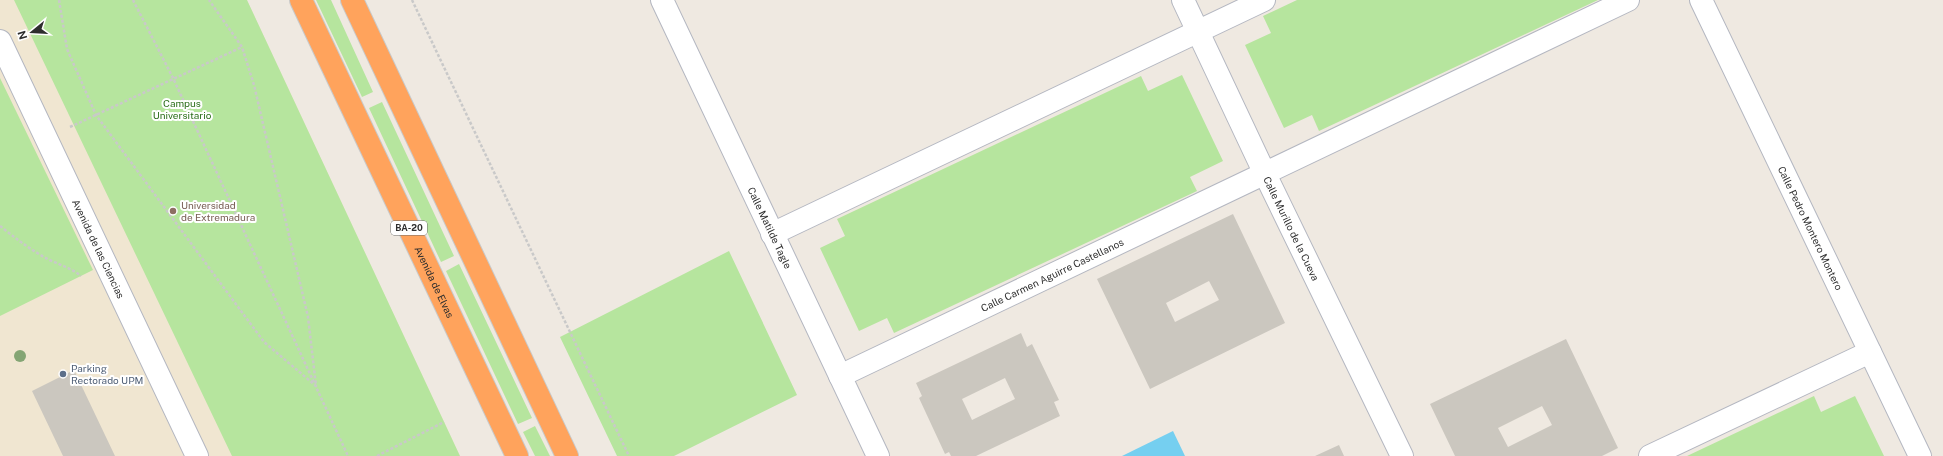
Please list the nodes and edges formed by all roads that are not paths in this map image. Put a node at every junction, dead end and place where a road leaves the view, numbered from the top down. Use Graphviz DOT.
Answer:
graph roads {
  1 [pos="301,0"];
  2 [pos="352,0"];
  3 [pos="662,0"];
  4 [pos="1183,0"];
  5 [pos="1264,0"];
  6 [pos="1628,0"];
  7 [pos="1701,0"];
  8 [pos="1197,32"];
  9 [pos="0,42"];
  10 [pos="1265,174"];
  11 [pos="772,234"];
  12 [pos="1870,352"];
  13 [pos="840,376"];
  14 [pos="197,456"];
  15 [pos="517,456"];
  16 [pos="567,456"];
  17 [pos="878,456"];
  18 [pos="1402,456"];
  19 [pos="1650,456"];
  20 [pos="1920,456"];
  1 -- 15 [label="highway, Avenida de Elvas / BA-20"];
  2 -- 16 [label="highway"];
  3 -- 11 [label="street, Calle Matilde Tagle"];
  4 -- 8 [label="street, Calle Murillo de la Cueva"];
  5 -- 8 [label="street"];
  6 -- 10 [label="street, Calle Carmen Aguirre Castellanos"];
  7 -- 12 [label="street, Calle Pedro Montero Montero"];
  8 -- 10 [label="street, Calle Murillo de la Cueva"];
  8 -- 11 [label="street"];
  9 -- 14 [label="street, Avenida de las Ciencias"];
  10 -- 13 [label="street, Calle Carmen Aguirre Castellanos"];
  10 -- 18 [label="street, Calle Murillo de la Cueva"];
  11 -- 13 [label="street, Calle Matilde Tagle"];
  12 -- 19 [label="street"];
  12 -- 20 [label="street, Calle Pedro Montero Montero"];
  13 -- 17 [label="street, Calle Matilde Tagle"];
}
